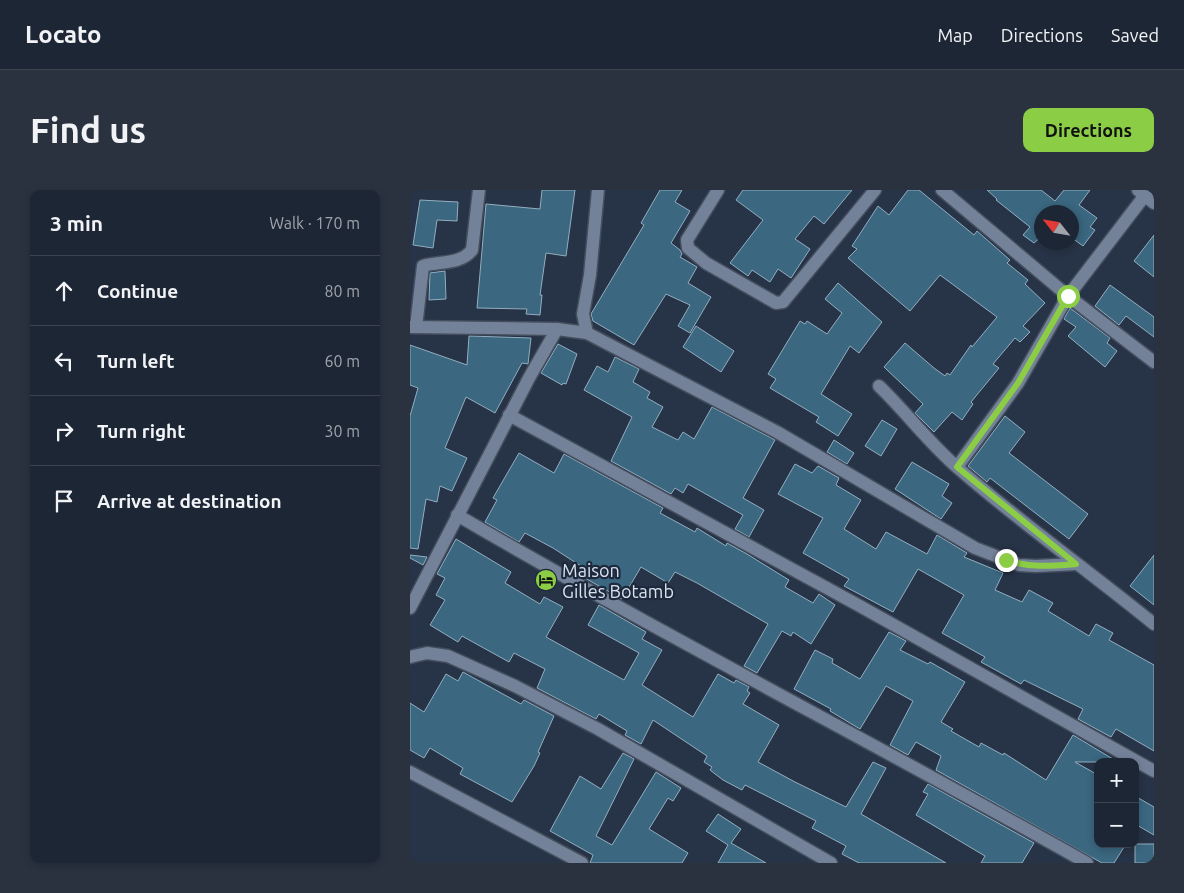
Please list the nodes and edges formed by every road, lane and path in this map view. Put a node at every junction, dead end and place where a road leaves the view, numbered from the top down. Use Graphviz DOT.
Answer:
graph roads {
  1 [pos="479,190"];
  2 [pos="598,190"];
  3 [pos="718,190"];
  4 [pos="874,190"];
  5 [pos="942,190"];
  6 [pos="1146,195"];
  7 [pos="1068,296"];
  8 [pos="413,327"];
  9 [pos="557,329"];
  10 [pos="587,333"];
  11 [pos="1154,362"];
  12 [pos="879,386"];
  13 [pos="509,415"];
  14 [pos="957,467"];
  15 [pos="457,515"];
  16 [pos="1076,564"];
  17 [pos="410,608"];
  18 [pos="1154,624"];
  19 [pos="410,656"];
  20 [pos="1154,770"];
  21 [pos="410,772"];
  22 [pos="582,863"];
  23 [pos="831,863"];
  24 [pos="1087,863"];
  1 -- 8 [label="street"];
  2 -- 10 [label="street"];
  3 -- 4 [label="street"];
  5 -- 7 [label="street"];
  6 -- 7 [label="street"];
  7 -- 11 [label="street"];
  7 -- 14 [label="street"];
  8 -- 9 [label="street"];
  9 -- 10 [label="street"];
  9 -- 13 [label="street"];
  10 -- 16 [label="street"];
  12 -- 14 [label="street"];
  13 -- 15 [label="street"];
  13 -- 20 [label="street"];
  14 -- 16 [label="street"];
  15 -- 17 [label="street"];
  15 -- 24 [label="street"];
  16 -- 18 [label="street"];
  19 -- 23 [label="street"];
  21 -- 22 [label="street"];
}
